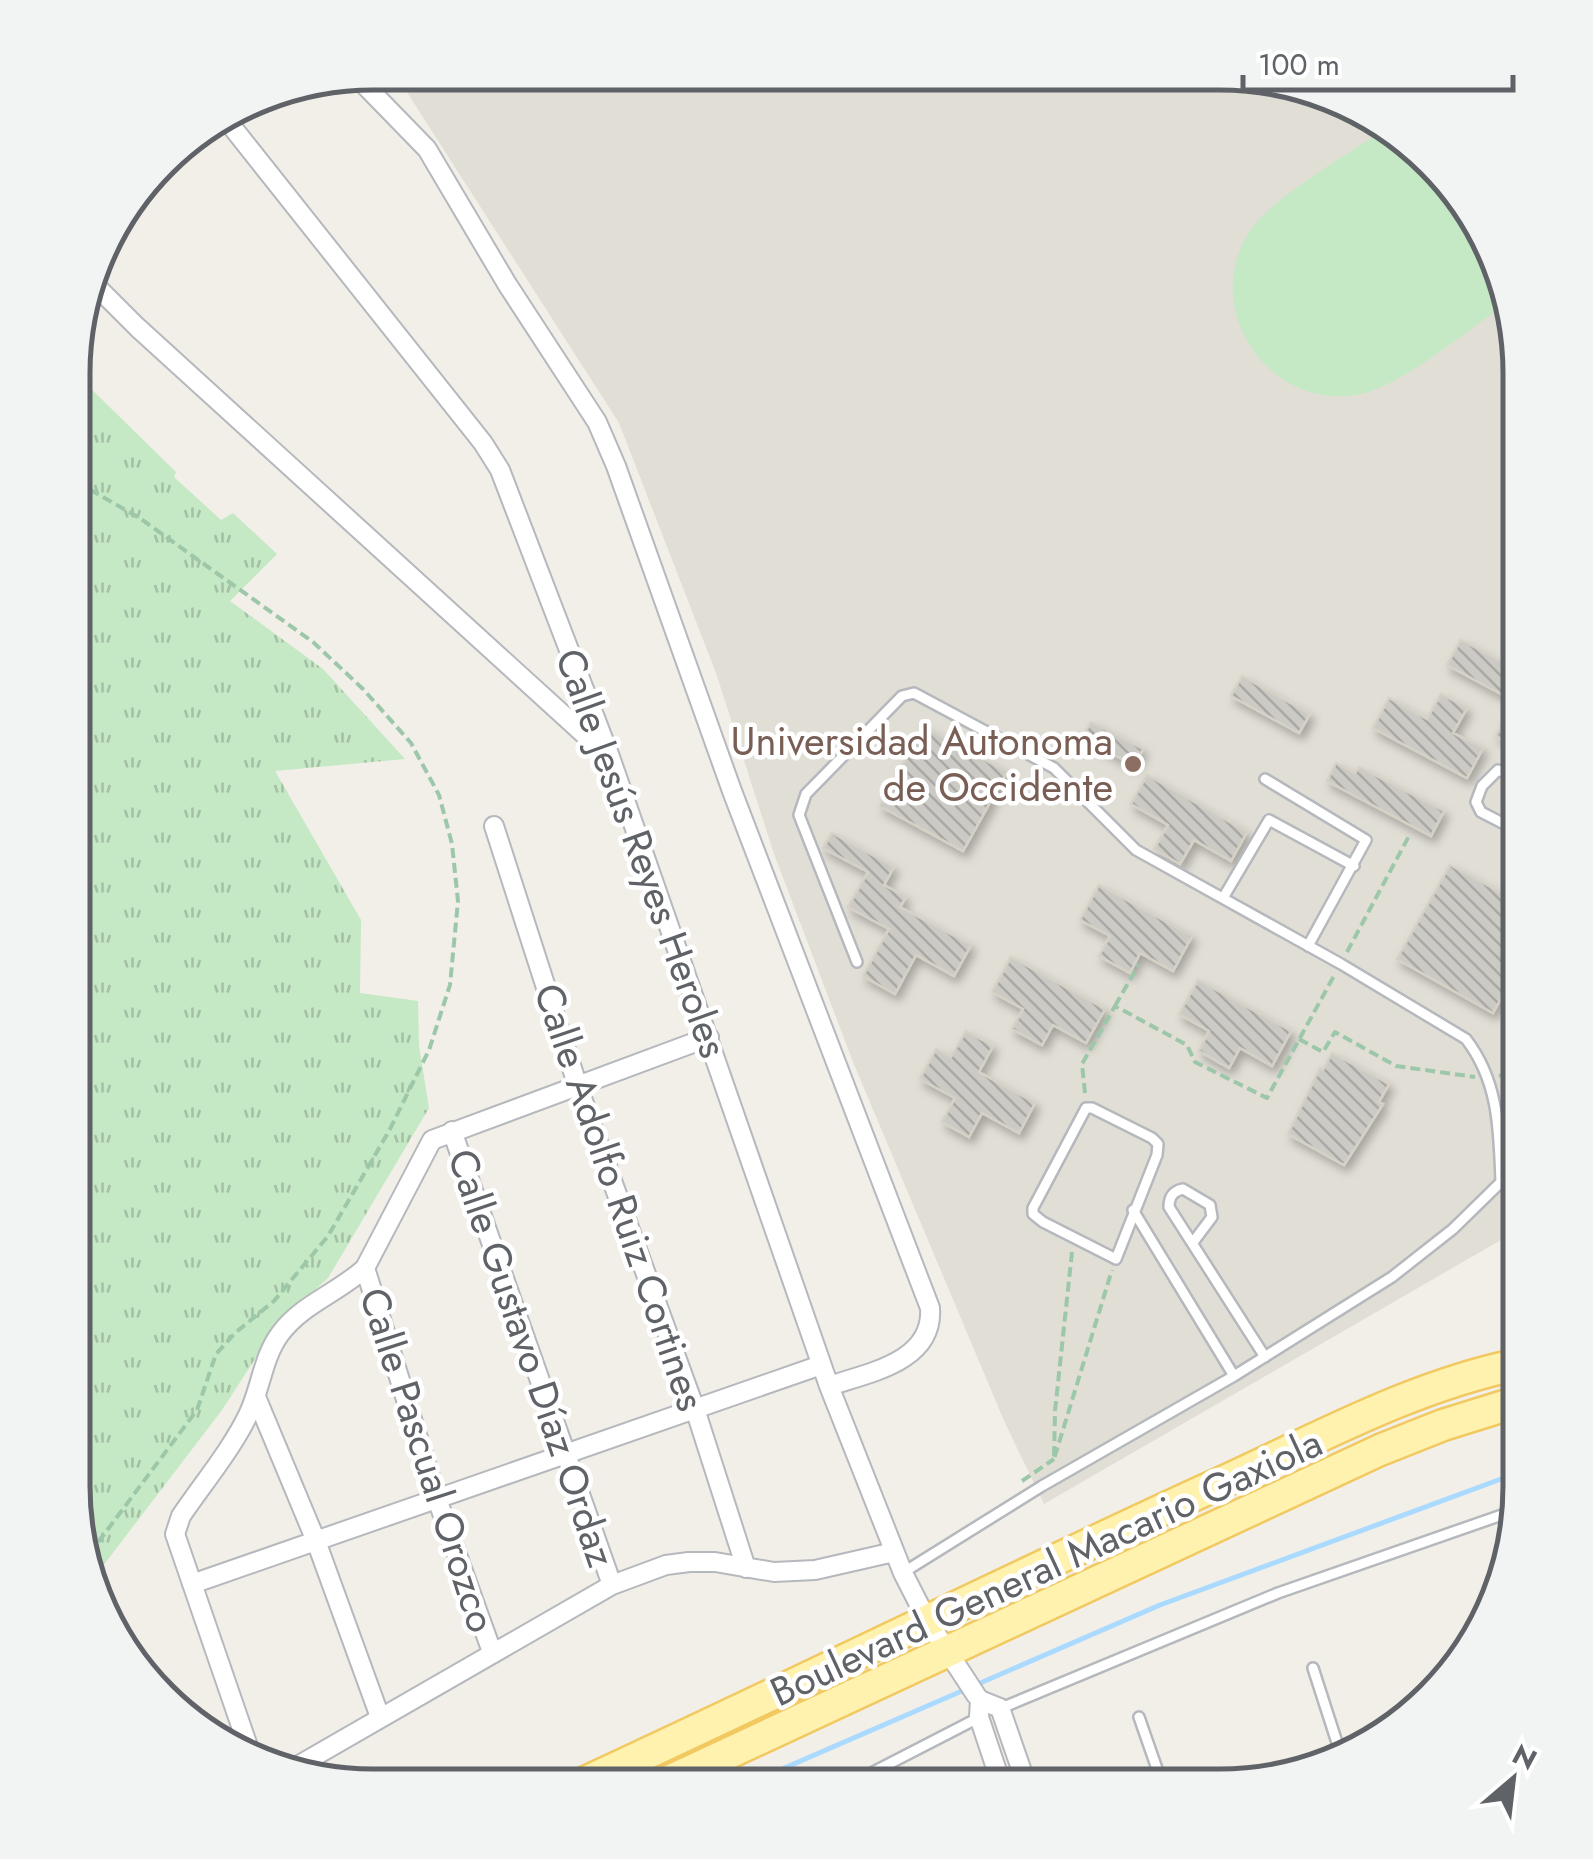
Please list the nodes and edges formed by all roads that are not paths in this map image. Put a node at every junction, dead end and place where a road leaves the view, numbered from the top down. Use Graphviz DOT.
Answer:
graph roads {
  1 [pos="369,90"];
  2 [pos="232,127"];
  3 [pos="102,291"];
  4 [pos="610,757"];
  5 [pos="1503,772"];
  6 [pos="1265,780"];
  7 [pos="1503,823"];
  8 [pos="494,826"];
  9 [pos="1354,866"];
  10 [pos="1222,898"];
  11 [pos="1308,946"];
  12 [pos="857,962"];
  13 [pos="709,1037"];
  14 [pos="578,1087"];
  15 [pos="452,1131"];
  16 [pos="1501,1182"];
  17 [pos="1133,1210"];
  18 [pos="1194,1242"];
  19 [pos="364,1268"];
  20 [pos="1265,1356"];
  21 [pos="821,1365"];
  22 [pos="1502,1367"];
  23 [pos="1234,1376"];
  24 [pos="829,1386"];
  25 [pos="256,1397"];
  26 [pos="1502,1407"];
  27 [pos="695,1409"];
  28 [pos="566,1454"];
  29 [pos="437,1499"];
  30 [pos="1501,1515"];
  31 [pos="316,1541"];
  32 [pos="894,1552"];
  33 [pos="746,1568"];
  34 [pos="903,1572"];
  35 [pos="192,1584"];
  36 [pos="612,1585"];
  37 [pos="927,1620"];
  38 [pos="492,1652"];
  39 [pos="953,1660"];
  40 [pos="1313,1668"];
  41 [pos="978,1704"];
  42 [pos="1000,1708"];
  43 [pos="380,1717"];
  44 [pos="1139,1717"];
  45 [pos="246,1738"];
  46 [pos="1337,1743"];
  47 [pos="306,1761"];
  48 [pos="615,1768"];
  49 [pos="700,1768"];
  50 [pos="875,1768"];
  51 [pos="997,1768"];
  52 [pos="1022,1768"];
  53 [pos="1157,1768"];
  1 -- 24 [label="street"];
  2 -- 4 [label="street, Calle Jesús Reyes Heroles"];
  3 -- 4 [label="street"];
  4 -- 13 [label="street, Calle Jesús Reyes Heroles"];
  5 -- 7 [label="lane"];
  6 -- 9 [label="lane"];
  8 -- 14 [label="street, Calle Adolfo Ruiz Cortines"];
  9 -- 10 [label="lane"];
  9 -- 11 [label="lane"];
  10 -- 11 [label="lane"];
  10 -- 12 [label="lane"];
  11 -- 16 [label="lane"];
  13 -- 14 [label="street"];
  13 -- 21 [label="street, Calle Jesús Reyes Heroles"];
  14 -- 15 [label="street"];
  14 -- 27 [label="street, Calle Adolfo Ruiz Cortines"];
  15 -- 19 [label="street"];
  15 -- 28 [label="street, Calle Gustavo Díaz Ordaz"];
  16 -- 20 [label="lane"];
  17 -- 17 [label="lane"];
  17 -- 23 [label="lane"];
  18 -- 18 [label="lane"];
  18 -- 20 [label="lane"];
  19 -- 25 [label="street"];
  19 -- 29 [label="street, Calle Pascual Orozco"];
  20 -- 23 [label="lane"];
  21 -- 24 [label="street, Calle Jesús Reyes Heroles"];
  21 -- 27 [label="street"];
  22 -- 37 [label="main road, Boulevard General Macario Gaxiola"];
  23 -- 34 [label="lane"];
  24 -- 32 [label="street, Calle Jesús Reyes Heroles"];
  25 -- 31 [label="street"];
  25 -- 35 [label="street"];
  26 -- 39 [label="main road, Boulevard General Macario Gaxiola"];
  27 -- 28 [label="street"];
  27 -- 33 [label="street, Calle Adolfo Ruiz Cortines"];
  28 -- 29 [label="street"];
  28 -- 36 [label="street, Calle Gustavo Díaz Ordaz"];
  29 -- 31 [label="street"];
  29 -- 38 [label="street, Calle Pascual Orozco"];
  30 -- 42 [label="lane"];
  31 -- 35 [label="street"];
  31 -- 43 [label="street"];
  32 -- 33 [label="street"];
  32 -- 34 [label="street, Calle Jesús Reyes Heroles"];
  33 -- 36 [label="street"];
  34 -- 37 [label="street, Calle Jesús Reyes Heroles"];
  35 -- 45 [label="street"];
  36 -- 38 [label="street"];
  37 -- 39 [label="street, Calle Jesús Reyes Heroles"];
  37 -- 48 [label="main road, Boulevard General Macario Gaxiola"];
  38 -- 43 [label="street"];
  39 -- 41 [label="street, Calle Jesús Reyes Heroles"];
  39 -- 49 [label="main road, Boulevard General Macario Gaxiola"];
  40 -- 46 [label="lane"];
  41 -- 42 [label="street"];
  41 -- 50 [label="lane"];
  41 -- 51 [label="street, Calle Jesús Reyes Heroles"];
  42 -- 52 [label="street"];
  43 -- 47 [label="street"];
  44 -- 53 [label="lane"];
}
